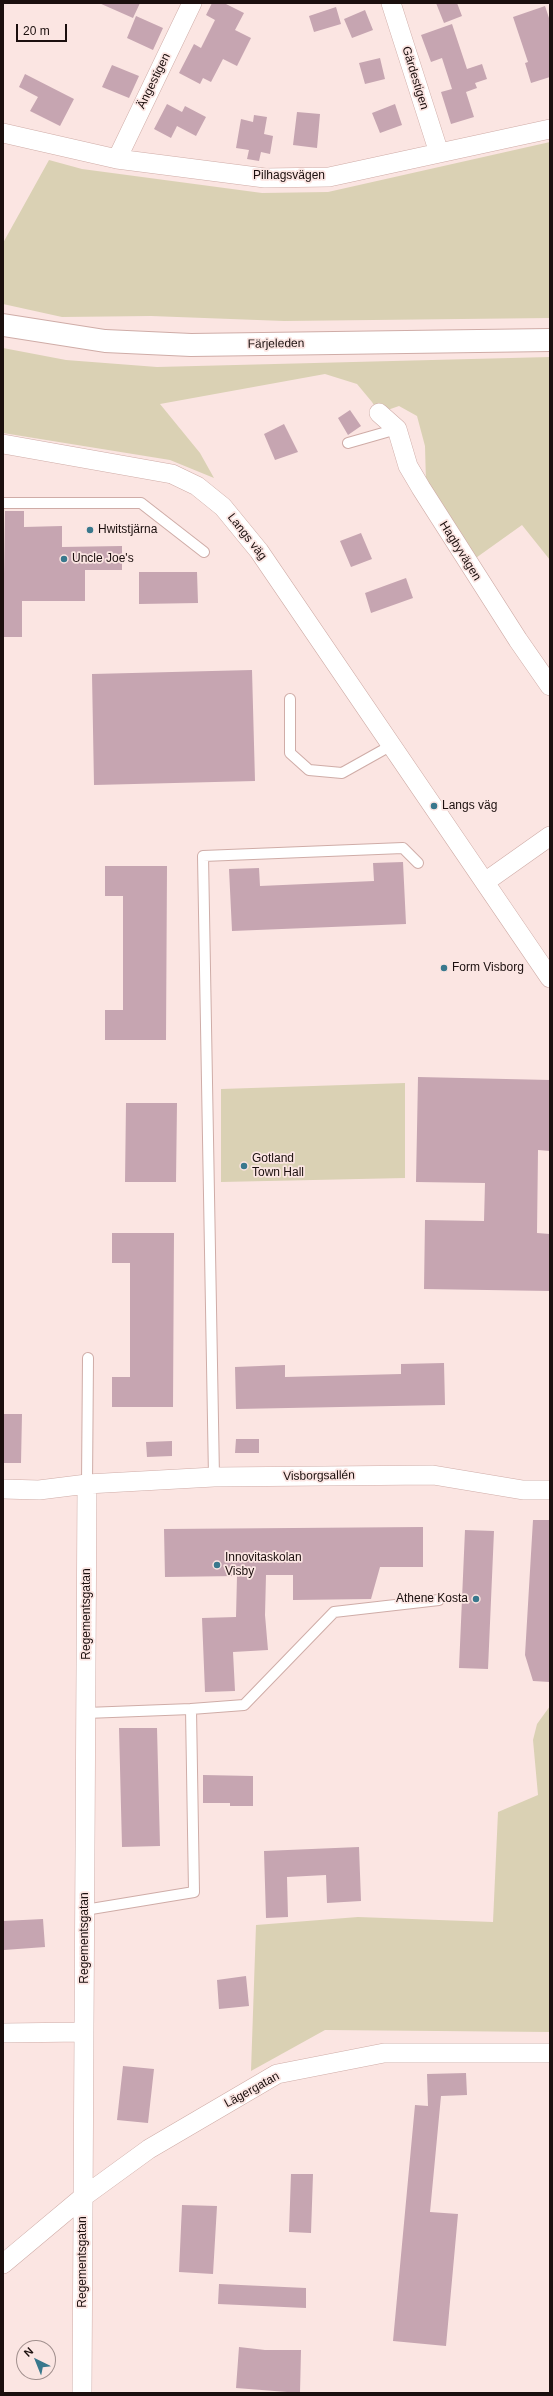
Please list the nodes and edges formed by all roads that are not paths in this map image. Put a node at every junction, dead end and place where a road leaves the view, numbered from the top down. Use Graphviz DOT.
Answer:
graph roads {
  1 [pos="192,3"];
  2 [pos="391,3"];
  3 [pos="550,129"];
  4 [pos="3,133"];
  5 [pos="439,153"];
  6 [pos="117,159"];
  7 [pos="3,325"];
  8 [pos="550,340"];
  9 [pos="379,413"];
  10 [pos="397,429"];
  11 [pos="348,443"];
  12 [pos="3,444"];
  13 [pos="3,503"];
  14 [pos="204,552"];
  15 [pos="550,686"];
  16 [pos="290,699"];
  17 [pos="392,746"];
  18 [pos="550,836"];
  19 [pos="418,863"];
  20 [pos="485,882"];
  21 [pos="550,978"];
  22 [pos="88,1358"];
  23 [pos="214,1477"];
  24 [pos="87,1484"];
  25 [pos="3,1489"];
  26 [pos="550,1490"];
  27 [pos="439,1600"];
  28 [pos="191,1709"];
  29 [pos="86,1713"];
  30 [pos="85,1910"];
  31 [pos="84,2032"];
  32 [pos="3,2033"];
  33 [pos="550,2053"];
  34 [pos="83,2197"];
  35 [pos="3,2264"];
  36 [pos="82,2393"];
  1 -- 6 [label="street, Ängestigen"];
  2 -- 5 [label="street, Gärdestigen"];
  3 -- 5 [label="street, Pilhagsvägen"];
  4 -- 6 [label="street, Pilhagsvägen"];
  5 -- 6 [label="street, Pilhagsvägen"];
  7 -- 8 [label="main road, Färjeleden"];
  9 -- 10 [label="street"];
  10 -- 11 [label="lane"];
  10 -- 15 [label="street, Hagbyvägen"];
  12 -- 17 [label="street, Langs väg"];
  13 -- 14 [label="lane"];
  16 -- 17 [label="lane"];
  17 -- 20 [label="street, Langs väg"];
  18 -- 20 [label="street"];
  19 -- 23 [label="lane"];
  20 -- 21 [label="street, Langs väg"];
  22 -- 24 [label="lane"];
  23 -- 24 [label="street, Visborgsallén"];
  23 -- 26 [label="street, Visborgsallén"];
  24 -- 25 [label="street, Visborgsallén"];
  24 -- 29 [label="street, Regementsgatan"];
  27 -- 28 [label="lane"];
  28 -- 29 [label="lane"];
  28 -- 30 [label="lane"];
  29 -- 30 [label="street, Regementsgatan"];
  30 -- 31 [label="street, Regementsgatan"];
  31 -- 32 [label="street"];
  31 -- 34 [label="street, Regementsgatan"];
  33 -- 34 [label="street, Lägergatan"];
  34 -- 35 [label="street, Lägergatan"];
  34 -- 36 [label="street, Regementsgatan"];
}
